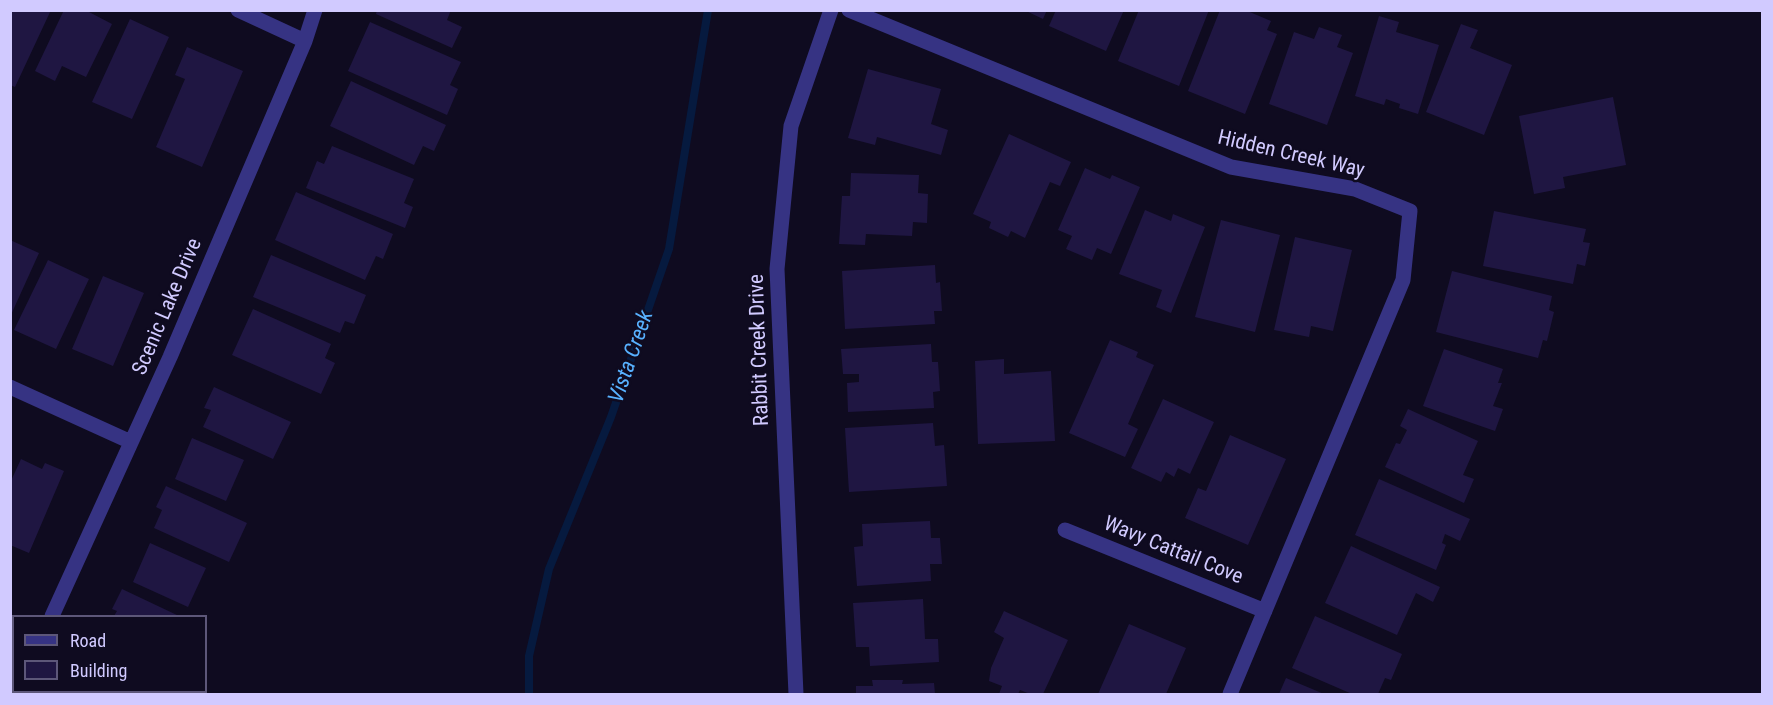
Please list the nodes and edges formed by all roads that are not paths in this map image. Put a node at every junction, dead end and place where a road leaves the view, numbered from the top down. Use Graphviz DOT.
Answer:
graph roads {
  1 [pos="238,10"];
  2 [pos="315,10"];
  3 [pos="831,10"];
  4 [pos="849,10"];
  5 [pos="304,41"];
  6 [pos="10,387"];
  7 [pos="131,442"];
  8 [pos="1065,530"];
  9 [pos="1265,611"];
  10 [pos="52,615"];
  11 [pos="796,694"];
  12 [pos="1230,694"];
  1 -- 5 [label="street"];
  2 -- 5 [label="street, Scenic Lake Drive"];
  3 -- 11 [label="street, Rabbit Creek Drive"];
  4 -- 9 [label="street, Hidden Creek Way"];
  5 -- 7 [label="street, Scenic Lake Drive"];
  6 -- 7 [label="street"];
  7 -- 10 [label="street, Scenic Lake Drive"];
  8 -- 9 [label="street, Wavy Cattail Cove"];
  9 -- 12 [label="street, Hidden Creek Way"];
}
